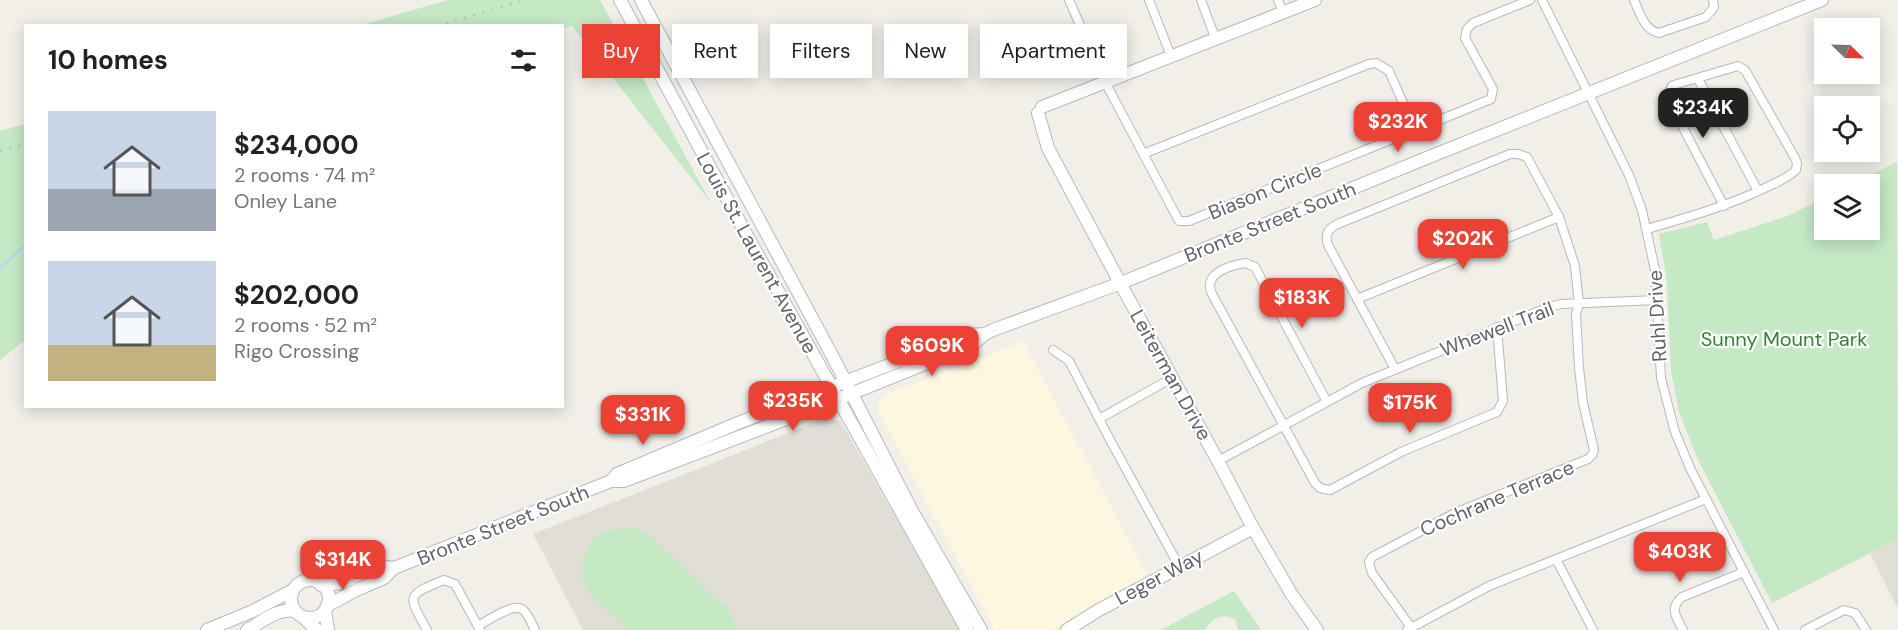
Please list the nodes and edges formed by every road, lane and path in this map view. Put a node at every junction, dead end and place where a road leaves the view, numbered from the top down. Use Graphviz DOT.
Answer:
graph roads {
  1 [pos="641,0"];
  2 [pos="1069,0"];
  3 [pos="1149,0"];
  4 [pos="1201,0"];
  5 [pos="1278,0"];
  6 [pos="1315,0"];
  7 [pos="1530,0"];
  8 [pos="1542,0"];
  9 [pos="1634,0"];
  10 [pos="1713,0"];
  11 [pos="1822,0"];
  12 [pos="621,1"];
  13 [pos="1283,13"];
  14 [pos="1216,40"];
  15 [pos="1172,56"];
  16 [pos="1698,79"];
  17 [pos="1105,82"];
  18 [pos="1588,93"];
  19 [pos="1415,130"];
  20 [pos="1143,154"];
  21 [pos="1758,191"];
  22 [pos="1724,206"];
  23 [pos="1559,217"];
  24 [pos="1647,229"];
  25 [pos="1121,283"];
  26 [pos="1357,299"];
  27 [pos="1657,300"];
  28 [pos="1579,304"];
  29 [pos="1497,327"];
  30 [pos="985,334"];
  31 [pos="1053,350"];
  32 [pos="1395,369"];
  33 [pos="1172,378"];
  34 [pos="845,381"];
  35 [pos="830,386"];
  36 [pos="851,393"];
  37 [pos="837,399"];
  38 [pos="1327,402"];
  39 [pos="1099,418"];
  40 [pos="1285,425"];
  41 [pos="1218,461"];
  42 [pos="611,481"];
  43 [pos="1706,499"];
  44 [pos="1252,528"];
  45 [pos="1556,559"];
  46 [pos="1179,566"];
  47 [pos="394,568"];
  48 [pos="1744,572"];
  49 [pos="321,585"];
  50 [pos="293,590"];
  51 [pos="326,608"];
  52 [pos="299,614"];
  53 [pos="479,628"];
  54 [pos="1410,629"];
  55 [pos="207,630"];
  56 [pos="247,630"];
  57 [pos="317,630"];
  58 [pos="328,630"];
  59 [pos="426,630"];
  60 [pos="535,630"];
  61 [pos="967,630"];
  62 [pos="981,630"];
  63 [pos="1067,630"];
  64 [pos="1317,630"];
  65 [pos="1593,630"];
  66 [pos="1683,630"];
  67 [pos="1774,630"];
  68 [pos="1805,630"];
  69 [pos="1866,630"];
  1 -- 34 [label="main road, Louis St. Laurent Avenue"];
  2 -- 17 [label="street, Biason Circle"];
  3 -- 15 [label="street"];
  4 -- 14 [label="street"];
  5 -- 13 [label="street"];
  6 -- 13 [label="main road"];
  7 -- 19 [label="street"];
  8 -- 18 [label="street, Ruhl Drive"];
  9 -- 10 [label="street"];
  11 -- 18 [label="main road, Bronte Street South"];
  12 -- 35 [label="main road, Louis St. Laurent Avenue"];
  13 -- 14 [label="main road"];
  14 -- 15 [label="main road"];
  15 -- 17 [label="main road"];
  16 -- 21 [label="street"];
  16 -- 21 [label="street"];
  16 -- 22 [label="street"];
  17 -- 20 [label="street, Biason Circle"];
  17 -- 25 [label="main road, Leiterman Drive"];
  18 -- 24 [label="street, Ruhl Drive"];
  18 -- 25 [label="main road, Bronte Street South"];
  19 -- 20 [label="street, Biason Circle"];
  19 -- 20 [label="street"];
  21 -- 22 [label="street"];
  22 -- 24 [label="street"];
  23 -- 26 [label="street"];
  23 -- 26 [label="street"];
  23 -- 28 [label="street"];
  24 -- 27 [label="street, Ruhl Drive"];
  25 -- 30 [label="main road, Bronte Street South"];
  25 -- 33 [label="main road, Leiterman Drive"];
  26 -- 32 [label="street"];
  27 -- 28 [label="street, Whewell Trail"];
  27 -- 43 [label="street, Ruhl Drive"];
  28 -- 29 [label="street, Whewell Trail"];
  28 -- 54 [label="street, Cochrane Terrace"];
  29 -- 32 [label="street, Whewell Trail"];
  29 -- 40 [label="street"];
  30 -- 34 [label="main road, Bronte Street South"];
  30 -- 36 [label="main road, Bronte Street South"];
  31 -- 39 [label="street"];
  32 -- 38 [label="street, Whewell Trail"];
  33 -- 39 [label="street"];
  33 -- 41 [label="main road, Leiterman Drive"];
  34 -- 35 [label="main road, Bronte Street South"];
  34 -- 36 [label="main road, Louis St. Laurent Avenue"];
  35 -- 37 [label="main road, Louis St. Laurent Avenue"];
  35 -- 42 [label="main road, Bronte Street South"];
  36 -- 37 [label="main road, Bronte Street South"];
  36 -- 62 [label="main road, Louis St. Laurent Avenue"];
  37 -- 42 [label="main road, Bronte Street South"];
  37 -- 61 [label="main road, Louis St. Laurent Avenue"];
  38 -- 40 [label="street, Whewell Trail"];
  38 -- 40 [label="street"];
  39 -- 46 [label="street"];
  40 -- 41 [label="street, Whewell Trail"];
  41 -- 44 [label="main road, Leiterman Drive"];
  42 -- 47 [label="main road, Bronte Street South"];
  43 -- 45 [label="street"];
  43 -- 48 [label="street, Ruhl Drive"];
  44 -- 46 [label="main road, Leger Way"];
  44 -- 64 [label="main road, Leiterman Drive"];
  45 -- 54 [label="street"];
  45 -- 65 [label="street"];
  46 -- 63 [label="main road, Leger Way"];
  47 -- 49 [label="main road, Bronte Street South"];
  47 -- 51 [label="main road, Bronte Street South"];
  48 -- 66 [label="street"];
  48 -- 67 [label="street, Ruhl Drive"];
  49 -- 50 [label="main road"];
  49 -- 51 [label="main road"];
  50 -- 52 [label="main road"];
  50 -- 55 [label="main road"];
  51 -- 52 [label="main road"];
  51 -- 58 [label="main road"];
  52 -- 56 [label="main road"];
  52 -- 57 [label="main road"];
  53 -- 59 [label="street"];
  53 -- 60 [label="street"];
  68 -- 69 [label="street"];
}
